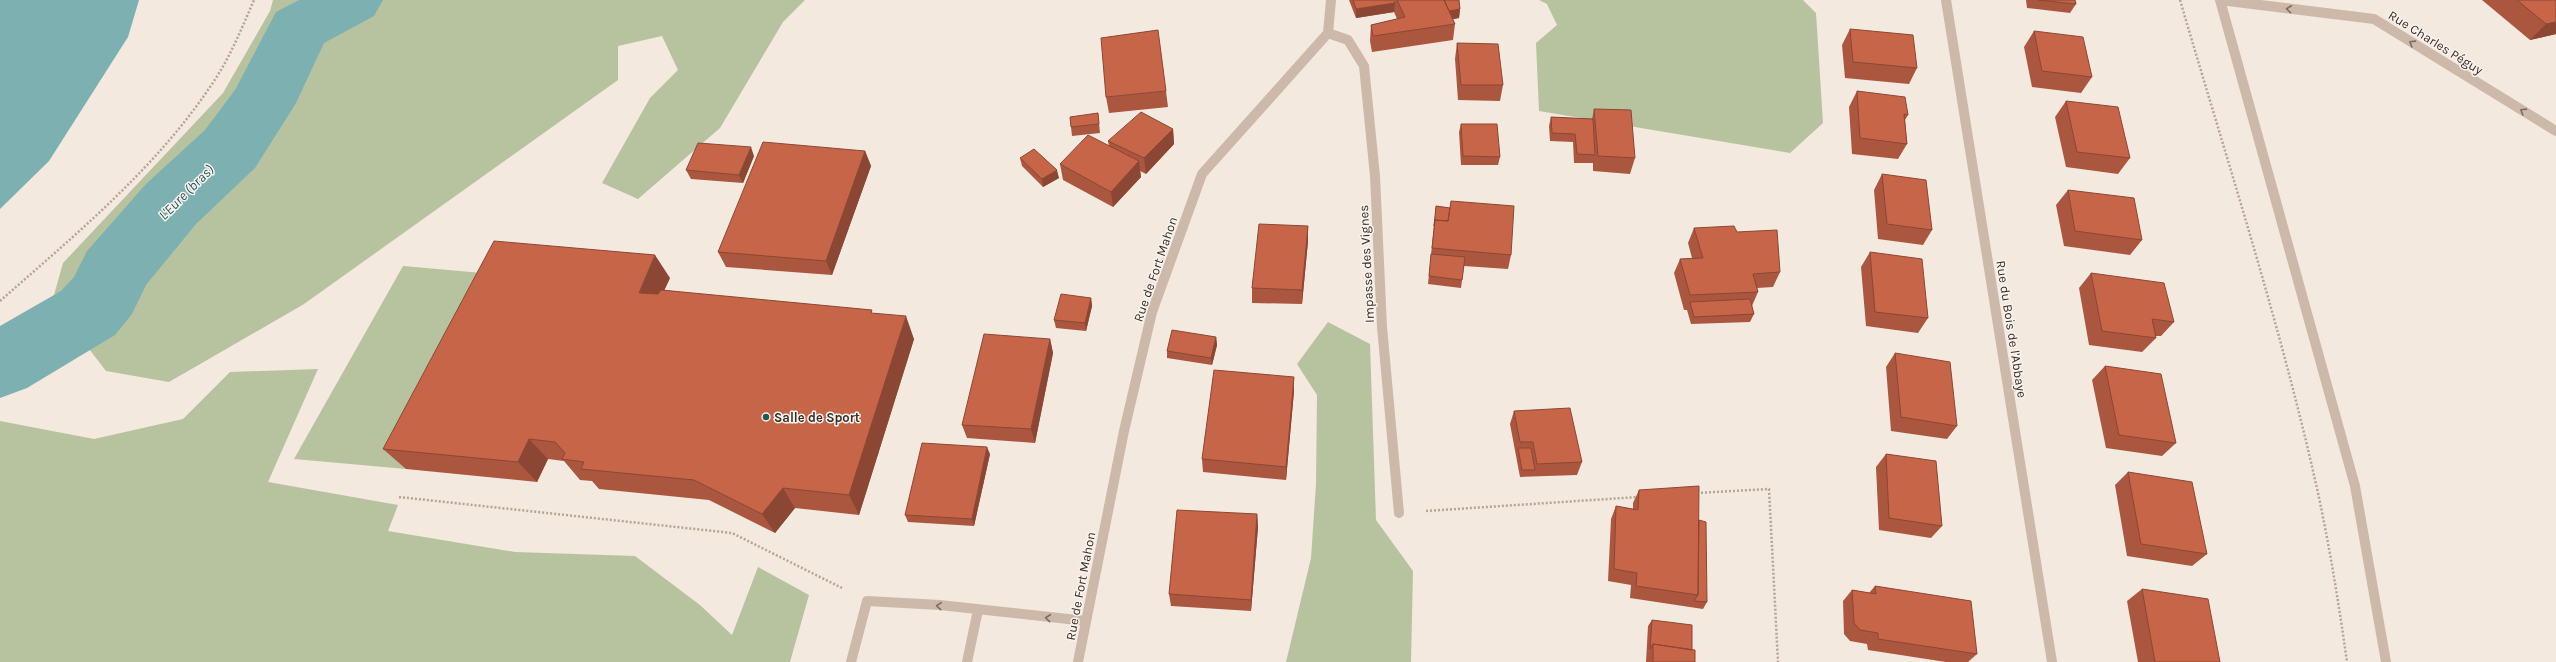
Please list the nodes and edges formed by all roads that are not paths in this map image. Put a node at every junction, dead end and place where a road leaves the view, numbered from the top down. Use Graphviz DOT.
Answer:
graph roads {
  1 [pos="1331,0"];
  2 [pos="1946,0"];
  3 [pos="2220,0"];
  4 [pos="1328,33"];
  5 [pos="2556,131"];
  6 [pos="1399,513"];
  7 [pos="978,610"];
  8 [pos="1086,621"];
  9 [pos="851,662"];
  10 [pos="967,662"];
  11 [pos="1078,662"];
  12 [pos="2052,662"];
  13 [pos="2386,662"];
  1 -- 4 [label="street"];
  2 -- 12 [label="street, Rue du Bois de l'Abbaye"];
  5 -- 3 [label="street, Rue Charles Péguy, one-way"];
  3 -- 13 [label="street"];
  4 -- 6 [label="street, Impasse des Vignes"];
  4 -- 8 [label="street, Rue de Fort Mahon"];
  8 -- 7 [label="street, one-way"];
  7 -- 9 [label="street, one-way"];
  7 -- 10 [label="street"];
  8 -- 11 [label="street, Rue de Fort Mahon"];
}
